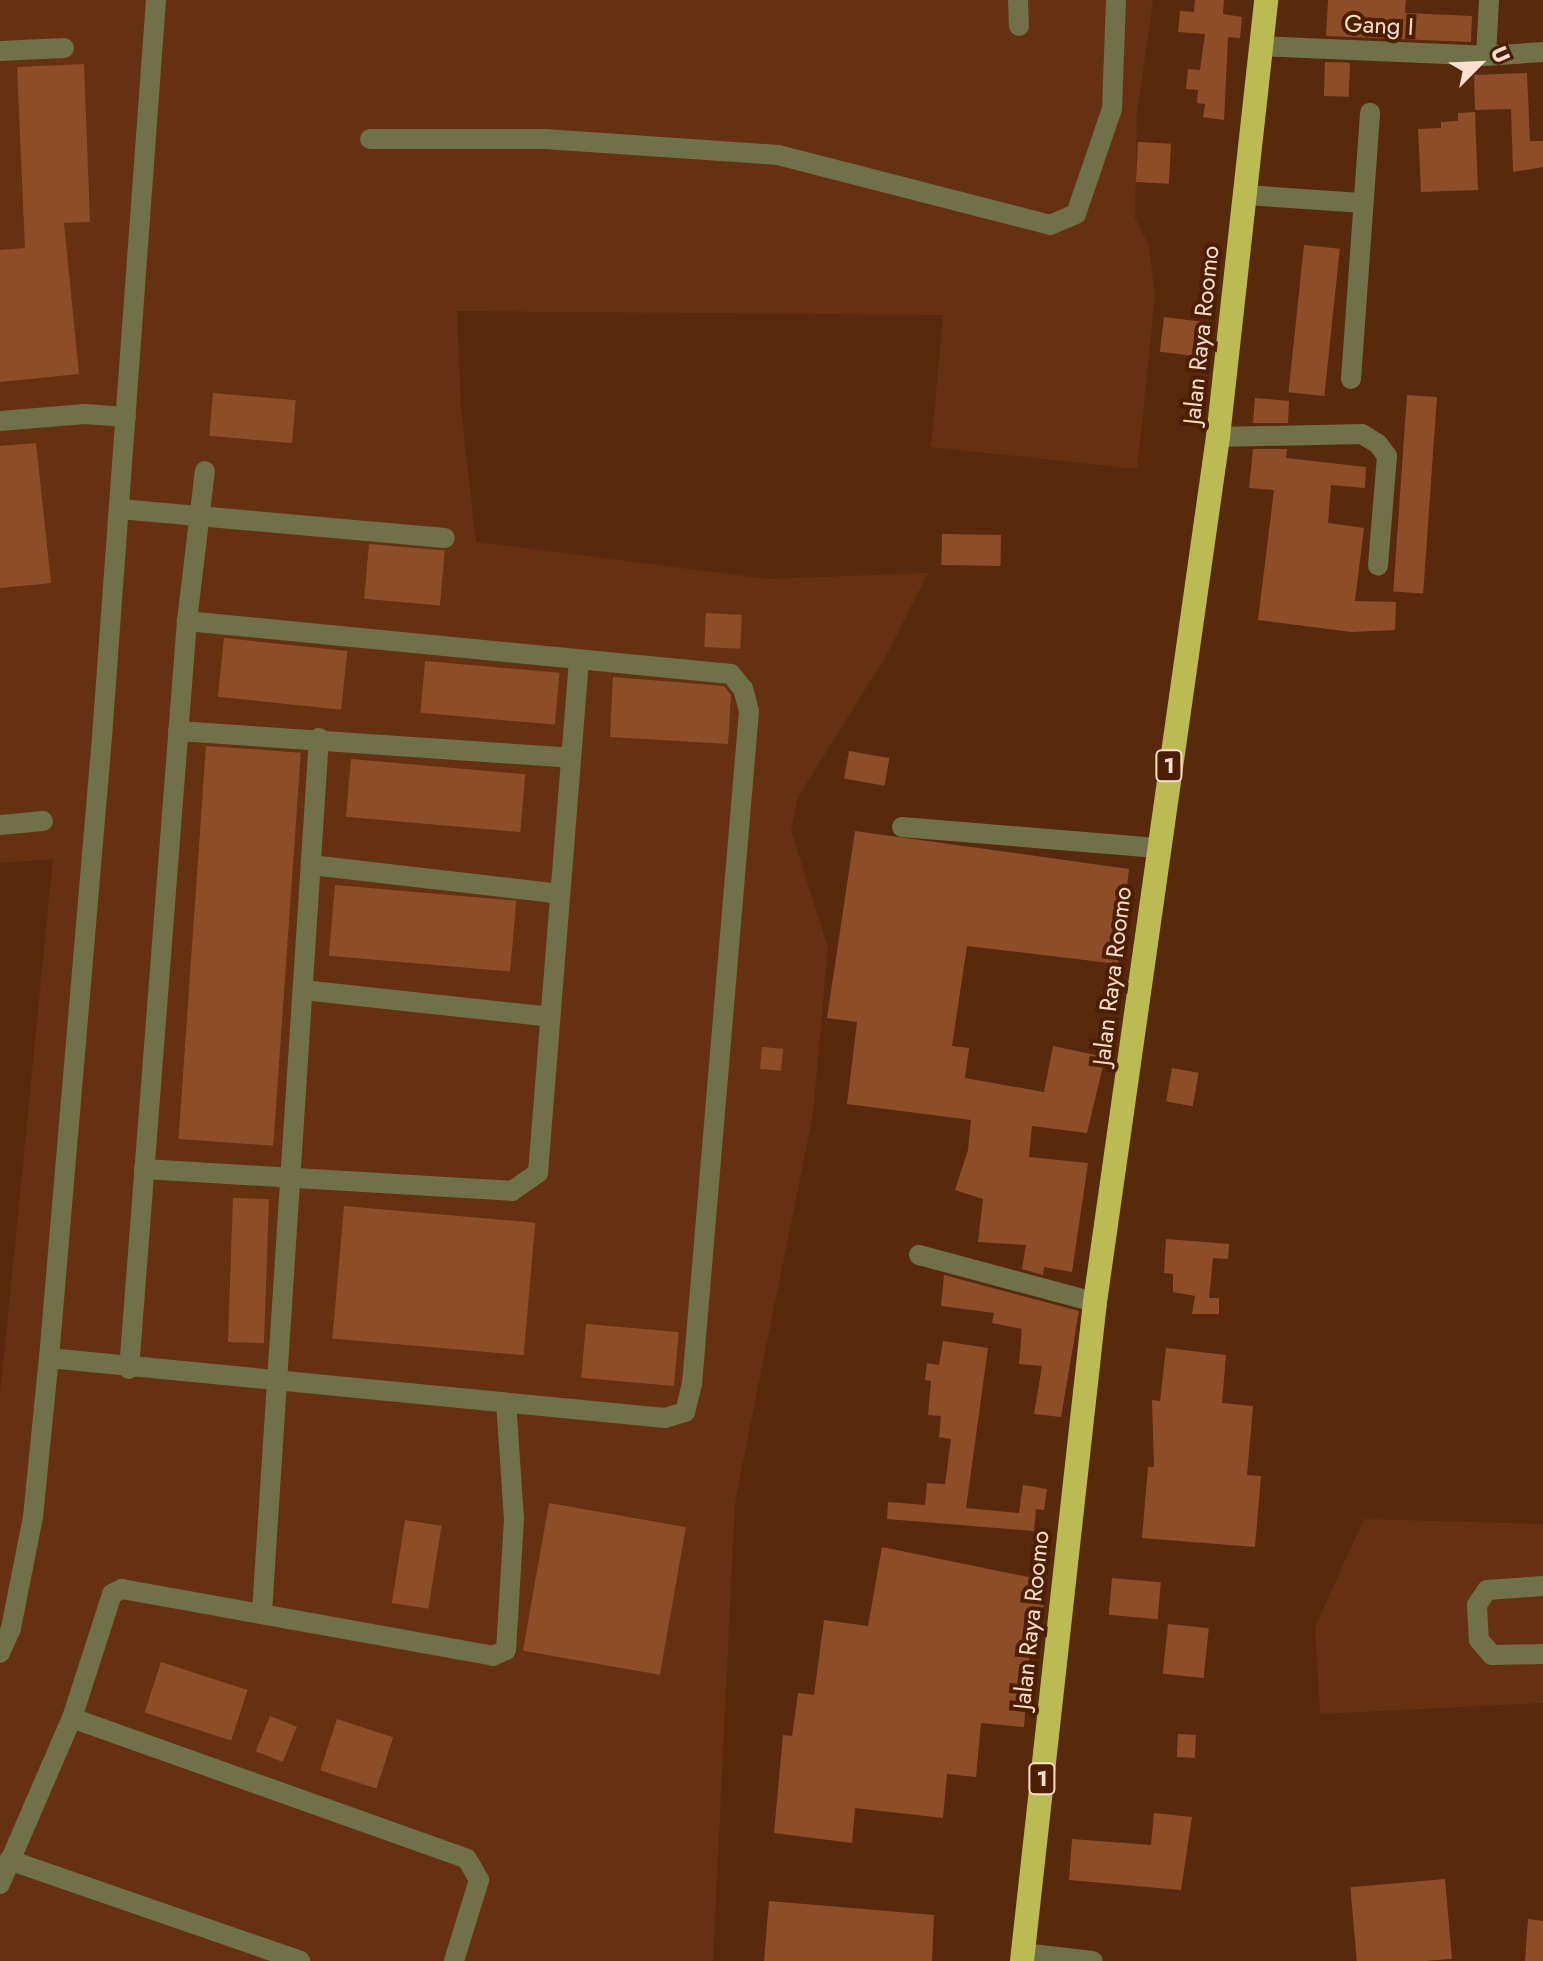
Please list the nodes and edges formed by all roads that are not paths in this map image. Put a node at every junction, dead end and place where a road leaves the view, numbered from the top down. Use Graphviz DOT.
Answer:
graph roads {
  1 [pos="156,0"];
  2 [pos="1018,0"];
  3 [pos="1116,0"];
  4 [pos="1266,0"];
  5 [pos="1489,0"];
  6 [pos="1019,26"];
  7 [pos="1261,46"];
  8 [pos="64,48"];
  9 [pos="0,51"];
  10 [pos="1543,52"];
  11 [pos="1486,56"];
  12 [pos="1370,113"];
  13 [pos="370,139"];
  14 [pos="1245,195"];
  15 [pos="1361,203"];
  16 [pos="1351,379"];
  17 [pos="116,416"];
  18 [pos="0,421"];
  19 [pos="1218,437"];
  20 [pos="205,471"];
  21 [pos="120,509"];
  22 [pos="200,515"];
  23 [pos="445,538"];
  24 [pos="1378,566"];
  25 [pos="187,621"];
  26 [pos="579,660"];
  27 [pos="178,731"];
  28 [pos="319,738"];
  29 [pos="571,758"];
  30 [pos="43,821"];
  31 [pos="0,825"];
  32 [pos="902,827"];
  33 [pos="1157,848"];
  34 [pos="311,865"];
  35 [pos="560,894"];
  36 [pos="303,990"];
  37 [pos="550,1017"];
  38 [pos="144,1169"];
  39 [pos="291,1180"];
  40 [pos="919,1255"];
  41 [pos="1095,1302"];
  42 [pos="49,1358"];
  43 [pos="129,1369"];
  44 [pos="278,1381"];
  45 [pos="506,1403"];
  46 [pos="1543,1586"];
  47 [pos="262,1612"];
  48 [pos="0,1653"];
  49 [pos="1543,1654"];
  50 [pos="72,1718"];
  51 [pos="9,1860"];
  52 [pos="0,1884"];
  53 [pos="1023,1957"];
  54 [pos="300,1961"];
  55 [pos="454,1961"];
  56 [pos="1093,1961"];
  1 -- 17 [label="street"];
  2 -- 6 [label="street"];
  3 -- 13 [label="street"];
  4 -- 7 [label="highway, Jalan Raya Roomo / 1"];
  5 -- 11 [label="street"];
  7 -- 11 [label="street, Gang I"];
  7 -- 14 [label="highway, Jalan Raya Roomo / 1"];
  8 -- 9 [label="street"];
  10 -- 11 [label="street, Gang I"];
  12 -- 15 [label="street"];
  14 -- 15 [label="street"];
  14 -- 19 [label="highway, Jalan Raya Roomo / 1"];
  15 -- 16 [label="street"];
  17 -- 18 [label="street"];
  17 -- 21 [label="street"];
  19 -- 24 [label="street"];
  19 -- 33 [label="highway, Jalan Raya Roomo / 1"];
  20 -- 22 [label="street"];
  21 -- 22 [label="street"];
  21 -- 42 [label="street"];
  22 -- 23 [label="street"];
  22 -- 25 [label="street"];
  25 -- 26 [label="street"];
  25 -- 27 [label="street"];
  26 -- 29 [label="street"];
  26 -- 45 [label="street"];
  27 -- 28 [label="street"];
  27 -- 38 [label="street"];
  28 -- 29 [label="street"];
  28 -- 34 [label="street"];
  29 -- 35 [label="street"];
  30 -- 31 [label="street"];
  32 -- 33 [label="street"];
  33 -- 41 [label="highway, Jalan Raya Roomo / 1"];
  34 -- 35 [label="street"];
  34 -- 36 [label="street"];
  35 -- 37 [label="street"];
  36 -- 37 [label="street"];
  36 -- 39 [label="street"];
  37 -- 39 [label="street"];
  38 -- 39 [label="street"];
  38 -- 43 [label="street"];
  39 -- 44 [label="street"];
  40 -- 41 [label="street"];
  41 -- 53 [label="highway, Jalan Raya Roomo / 1"];
  42 -- 43 [label="street"];
  42 -- 48 [label="street"];
  43 -- 44 [label="street"];
  44 -- 45 [label="street"];
  44 -- 47 [label="street"];
  45 -- 47 [label="street"];
  46 -- 49 [label="street"];
  47 -- 50 [label="street"];
  50 -- 51 [label="street"];
  50 -- 55 [label="street"];
  51 -- 52 [label="street"];
  51 -- 54 [label="street"];
  53 -- 56 [label="street"];
}
